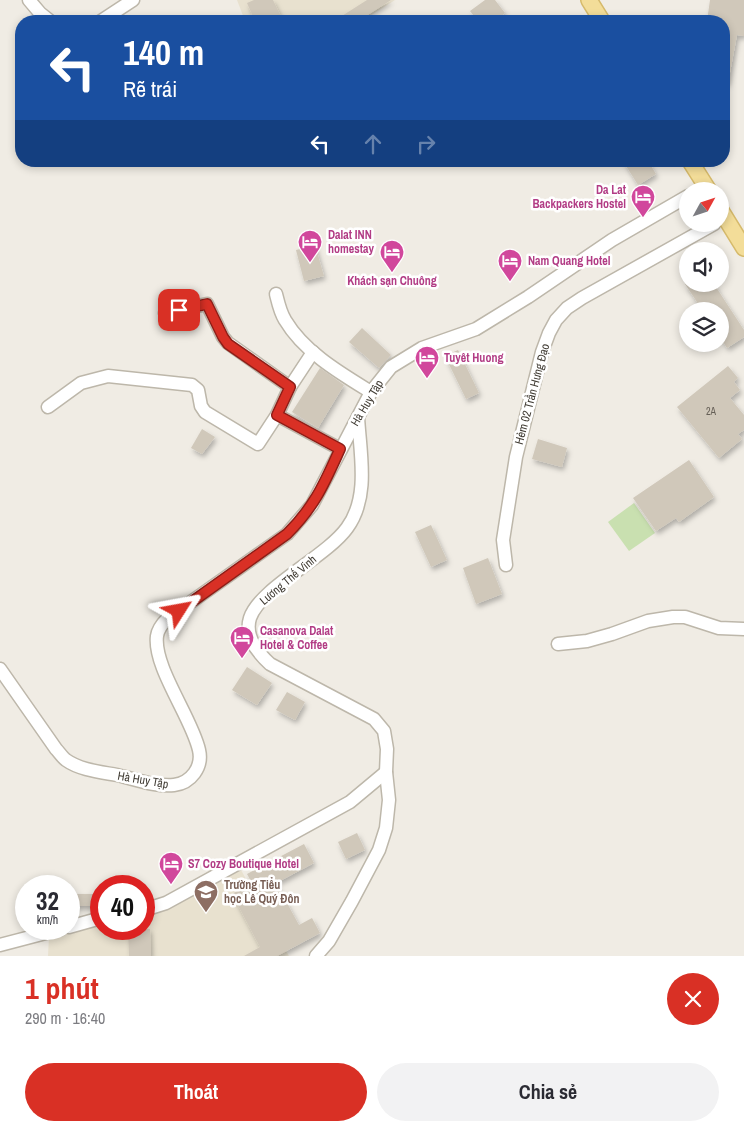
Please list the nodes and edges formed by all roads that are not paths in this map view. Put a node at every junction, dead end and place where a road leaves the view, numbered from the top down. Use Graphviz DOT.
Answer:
graph roads {
  1 [pos="29,0"];
  2 [pos="133,0"];
  3 [pos="589,0"];
  4 [pos="42,15"];
  5 [pos="110,15"];
  6 [pos="598,15"];
  7 [pos="693,167"];
  8 [pos="700,182"];
  9 [pos="679,201"];
  10 [pos="729,229"];
  11 [pos="696,232"];
  12 [pos="744,248"];
  13 [pos="276,294"];
  14 [pos="165,313"];
  15 [pos="312,352"];
  16 [pos="290,387"];
  17 [pos="371,392"];
  18 [pos="48,407"];
  19 [pos="277,415"];
  20 [pos="358,417"];
  21 [pos="340,449"];
  22 [pos="506,565"];
  23 [pos="744,629"];
  24 [pos="558,644"];
  25 [pos="0,669"];
  26 [pos="386,772"];
  27 [pos="155,907"];
  28 [pos="19,940"];
  29 [pos="0,945"];
  30 [pos="316,956"];
  1 -- 4 [label="street"];
  2 -- 5 [label="street"];
  3 -- 6 [label="main road"];
  7 -- 8 [label="main road"];
  9 -- 17 [label="street, Hà Huy Tập"];
  10 -- 12 [label="main road"];
  11 -- 22 [label="street, Hẻm 02 Trần Hưng Đạo"];
  13 -- 15 [label="street"];
  14 -- 16 [label="street"];
  15 -- 16 [label="street"];
  15 -- 17 [label="street"];
  16 -- 19 [label="street"];
  17 -- 20 [label="street, Hà Huy Tập"];
  18 -- 19 [label="street"];
  19 -- 21 [label="street"];
  20 -- 21 [label="street, Hà Huy Tập"];
  20 -- 26 [label="street, Lương Thế Vinh"];
  21 -- 25 [label="street, Hà Huy Tập"];
  23 -- 24 [label="street"];
  26 -- 27 [label="street"];
  26 -- 30 [label="street, Lương Thế Vinh"];
  28 -- 29 [label="street"];
}
